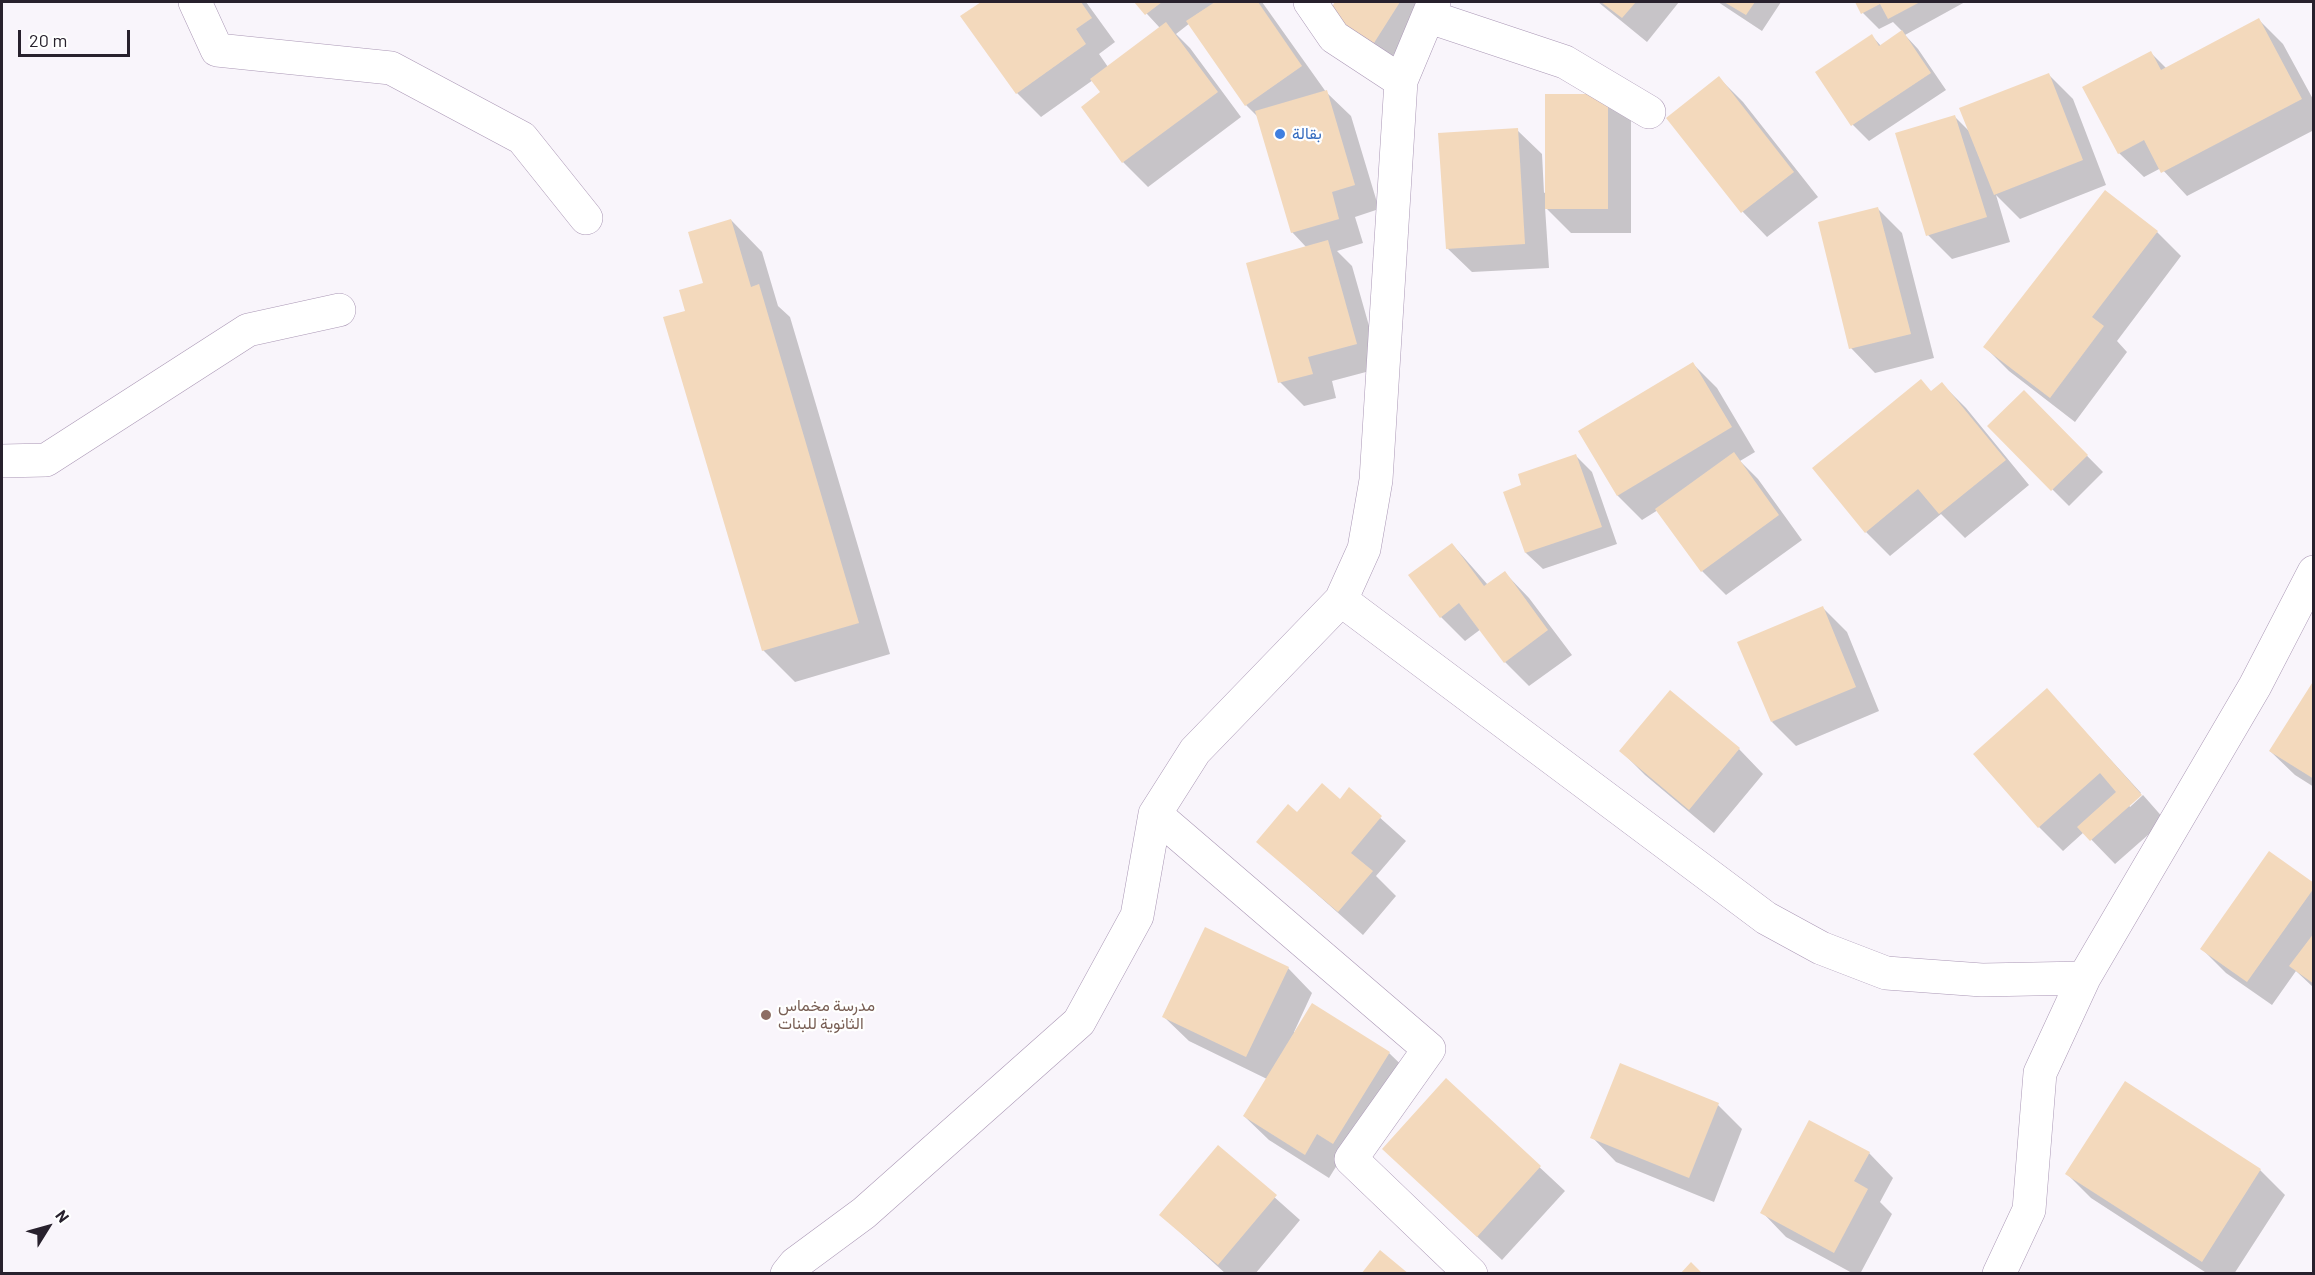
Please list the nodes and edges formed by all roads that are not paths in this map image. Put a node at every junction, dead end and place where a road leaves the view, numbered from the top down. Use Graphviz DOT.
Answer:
graph roads {
  1 [pos="195,2"];
  2 [pos="1310,2"];
  3 [pos="1432,9"];
  4 [pos="1401,81"];
  5 [pos="1649,112"];
  6 [pos="586,218"];
  7 [pos="339,310"];
  8 [pos="2,461"];
  9 [pos="2313,572"];
  10 [pos="1341,600"];
  11 [pos="1155,814"];
  12 [pos="2084,978"];
  13 [pos="786,1274"];
  14 [pos="1471,1274"];
  15 [pos="2000,1274"];
  1 -- 6 [label="street"];
  2 -- 4 [label="street"];
  3 -- 4 [label="street"];
  3 -- 5 [label="street"];
  4 -- 10 [label="street"];
  7 -- 8 [label="street"];
  9 -- 12 [label="street"];
  10 -- 11 [label="street"];
  10 -- 12 [label="street"];
  11 -- 13 [label="street"];
  11 -- 14 [label="street"];
  12 -- 15 [label="street"];
}
